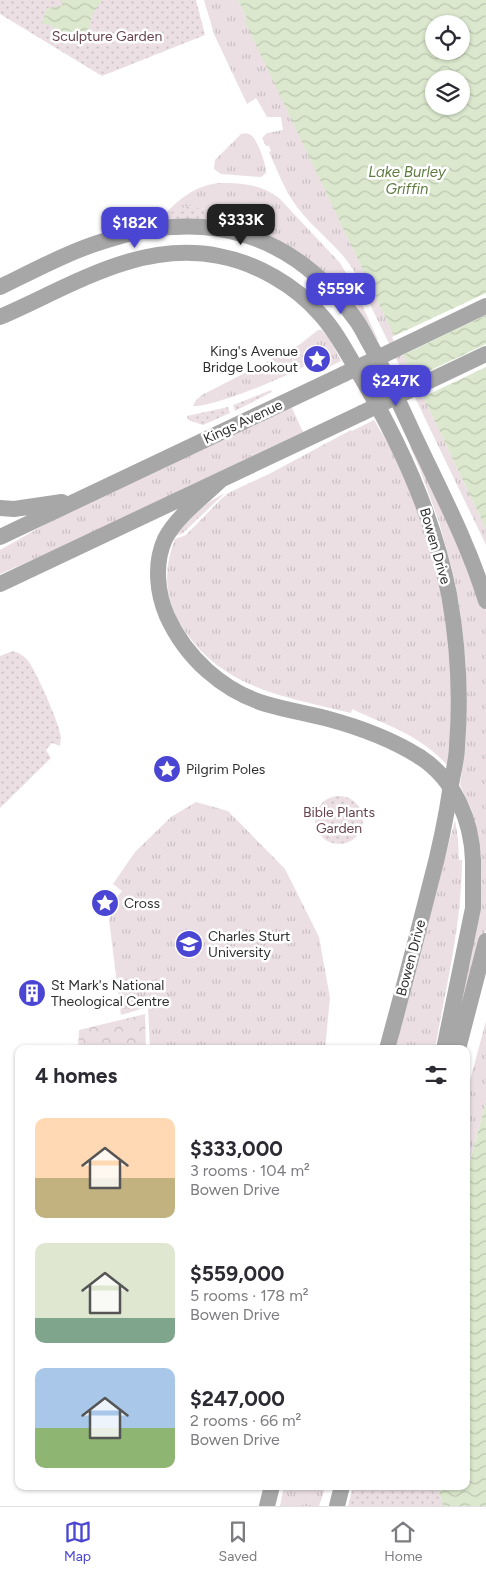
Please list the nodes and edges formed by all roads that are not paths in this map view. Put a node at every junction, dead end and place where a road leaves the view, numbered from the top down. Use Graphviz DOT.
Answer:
graph roads {
  1 [pos="0,287"];
  2 [pos="486,306"];
  3 [pos="1,317"];
  4 [pos="486,354"];
  5 [pos="222,478"];
  6 [pos="81,499"];
  7 [pos="0,508"];
  8 [pos="0,537"];
  9 [pos="0,584"];
  10 [pos="486,601"];
  11 [pos="486,941"];
  12 [pos="388,1045"];
  13 [pos="445,1045"];
  14 [pos="459,1045"];
  1 -- 10 [label="main road, Bowen Drive"];
  2 -- 6 [label="main road, Kings Avenue, bridge"];
  3 -- 12 [label="main road, Bowen Drive"];
  4 -- 5 [label="main road, bridge"];
  5 -- 9 [label="main road"];
  5 -- 13 [label="main road, bridge"];
  6 -- 7 [label="main road"];
  6 -- 8 [label="main road, Kings Avenue"];
  11 -- 14 [label="main road"];
}
